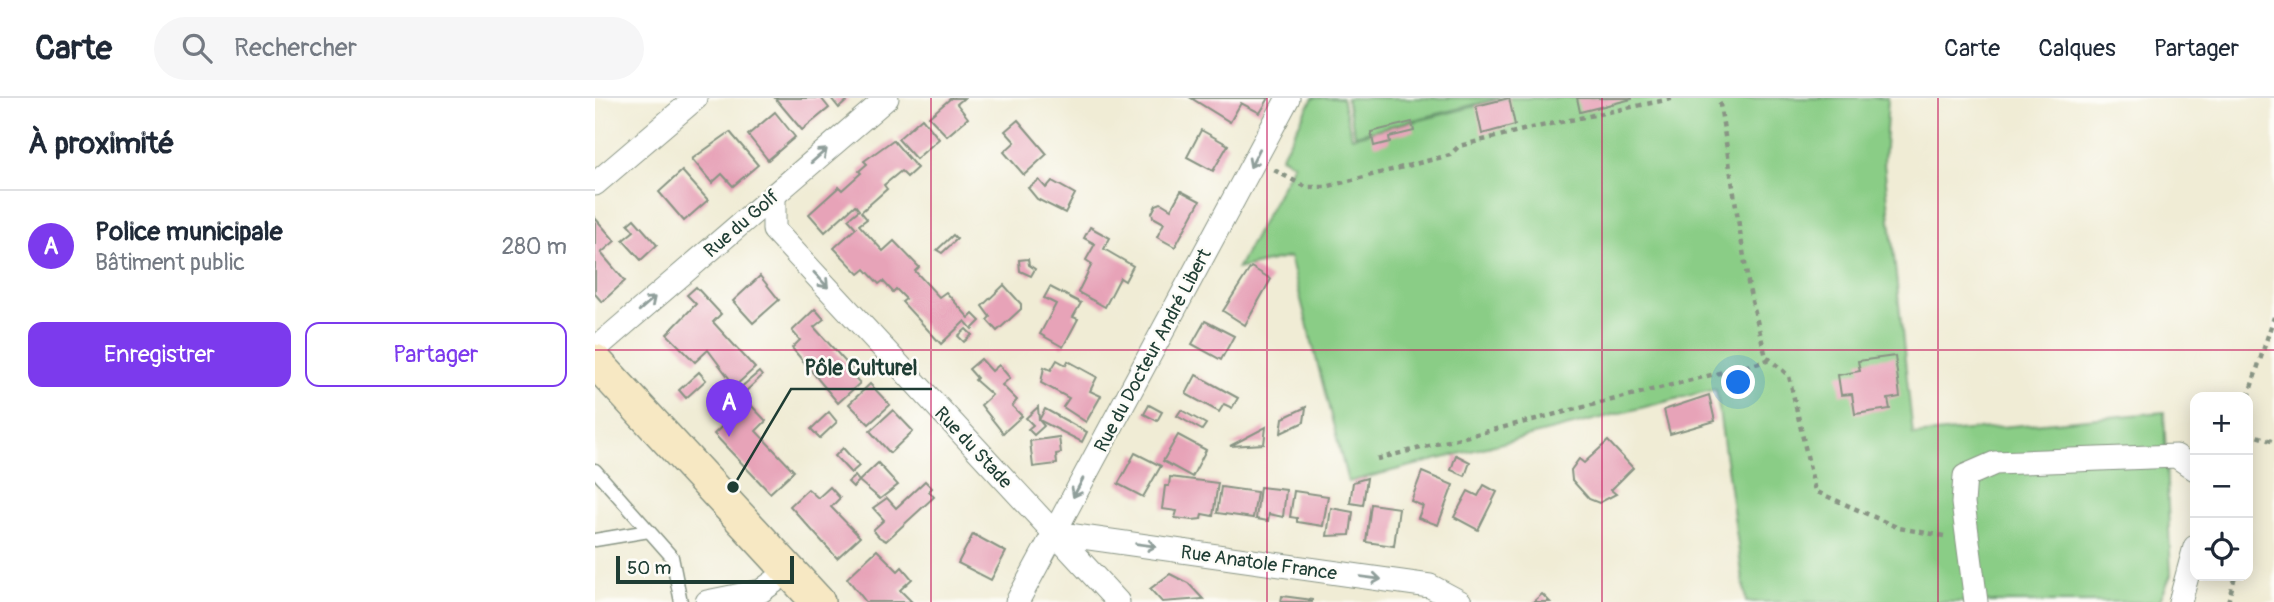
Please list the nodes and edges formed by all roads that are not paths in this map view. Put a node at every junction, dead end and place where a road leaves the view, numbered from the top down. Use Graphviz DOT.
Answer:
graph roads {
  1 [pos="696,98"];
  2 [pos="887,98"];
  3 [pos="1288,98"];
  4 [pos="595,184"];
  5 [pos="774,195"];
  6 [pos="737,226"];
  7 [pos="774,230"];
  8 [pos="595,349"];
  9 [pos="595,361"];
  10 [pos="2190,466"];
  11 [pos="598,478"];
  12 [pos="649,531"];
  13 [pos="1054,533"];
  14 [pos="595,540"];
  15 [pos="2190,565"];
  16 [pos="789,570"];
  17 [pos="681,602"];
  18 [pos="707,602"];
  19 [pos="817,602"];
  20 [pos="1017,602"];
  21 [pos="1118,602"];
  22 [pos="1460,602"];
  23 [pos="1976,602"];
  24 [pos="2180,602"];
  1 -- 4 [label="street"];
  5 -- 2 [label="street, Rue du Golf, one-way"];
  3 -- 13 [label="street, Rue du Docteur André Libert, one-way"];
  5 -- 6 [label="street, Rue du Golf"];
  5 -- 7 [label="street"];
  6 -- 7 [label="street"];
  8 -- 6 [label="street, Rue du Golf, one-way"];
  7 -- 13 [label="street, Rue du Stade, one-way"];
  9 -- 16 [label="main road"];
  10 -- 23 [label="street"];
  11 -- 12 [label="lane"];
  12 -- 14 [label="lane"];
  12 -- 17 [label="lane"];
  13 -- 20 [label="street, Rue du Docteur André Libert"];
  13 -- 21 [label="street, Rue du Stade"];
  13 -- 22 [label="street, Rue Anatole France, one-way"];
  15 -- 24 [label="street"];
  16 -- 18 [label="street"];
  16 -- 19 [label="main road"];
}
